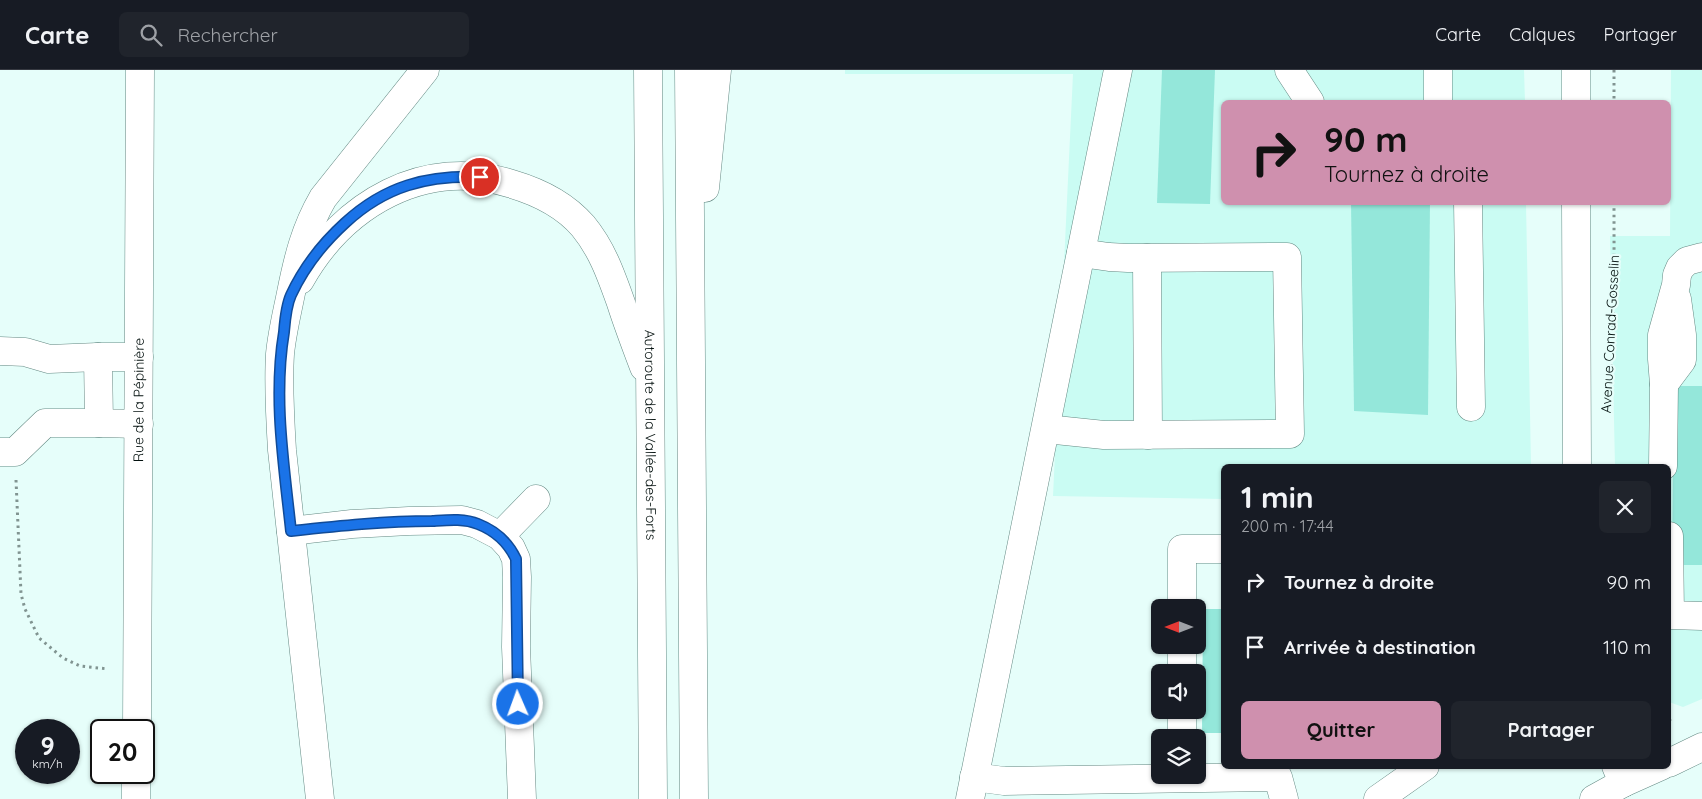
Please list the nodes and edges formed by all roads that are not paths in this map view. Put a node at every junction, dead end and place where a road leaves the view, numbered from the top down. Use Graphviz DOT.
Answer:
graph roads {
  1 [pos="140,70"];
  2 [pos="425,70"];
  3 [pos="648,70"];
  4 [pos="689,70"];
  5 [pos="717,70"];
  6 [pos="1118,70"];
  7 [pos="1289,70"];
  8 [pos="1438,70"];
  9 [pos="1576,70"];
  10 [pos="1309,100"];
  11 [pos="1438,100"];
  12 [pos="1576,100"];
  13 [pos="1468,205"];
  14 [pos="1576,205"];
  15 [pos="1082,253"];
  16 [pos="1702,257"];
  17 [pos="1147,258"];
  18 [pos="290,296"];
  19 [pos="691,328"];
  20 [pos="0,351"];
  21 [pos="98,357"];
  22 [pos="139,357"];
  23 [pos="650,386"];
  24 [pos="1471,407"];
  25 [pos="99,423"];
  26 [pos="138,424"];
  27 [pos="1046,429"];
  28 [pos="1148,435"];
  29 [pos="8,452"];
  30 [pos="1577,464"];
  31 [pos="1663,464"];
  32 [pos="536,499"];
  33 [pos="291,531"];
  34 [pos="500,536"];
  35 [pos="1221,548"];
  36 [pos="1182,599"];
  37 [pos="1671,615"];
  38 [pos="1702,616"];
  39 [pos="137,719"];
  40 [pos="1702,747"];
  41 [pos="1671,762"];
  42 [pos="1421,769"];
  43 [pos="1646,769"];
  44 [pos="1620,774"];
  45 [pos="1286,781"];
  46 [pos="1151,783"];
  47 [pos="1206,783"];
  48 [pos="136,784"];
  49 [pos="972,788"];
  50 [pos="136,799"];
  51 [pos="320,799"];
  52 [pos="522,799"];
  53 [pos="653,799"];
  54 [pos="694,799"];
  55 [pos="1378,799"];
  56 [pos="1594,799"];
  1 -- 22 [label="main road, Rue de la Pépinière"];
  2 -- 18 [label="main road"];
  3 -- 23 [label="main road, Autoroute de la Vallée-des-Forts"];
  4 -- 19 [label="main road"];
  5 -- 19 [label="main road"];
  6 -- 15 [label="main road"];
  7 -- 10 [label="main road"];
  8 -- 11 [label="main road"];
  9 -- 12 [label="main road"];
  13 -- 24 [label="main road"];
  14 -- 30 [label="main road"];
  15 -- 17 [label="main road"];
  15 -- 27 [label="main road"];
  16 -- 31 [label="main road"];
  17 -- 28 [label="main road"];
  17 -- 28 [label="main road"];
  18 -- 23 [label="main road"];
  18 -- 33 [label="main road"];
  19 -- 54 [label="main road"];
  20 -- 21 [label="main road"];
  21 -- 22 [label="main road"];
  21 -- 25 [label="main road"];
  22 -- 26 [label="main road, Rue de la Pépinière"];
  23 -- 53 [label="main road, Autoroute de la Vallée-des-Forts"];
  25 -- 26 [label="main road"];
  25 -- 29 [label="main road"];
  26 -- 39 [label="main road, Rue de la Pépinière"];
  27 -- 28 [label="main road"];
  27 -- 49 [label="main road"];
  32 -- 34 [label="main road"];
  33 -- 34 [label="main road"];
  33 -- 51 [label="main road"];
  34 -- 52 [label="main road"];
  35 -- 36 [label="main road"];
  37 -- 38 [label="main road"];
  40 -- 41 [label="main road"];
  42 -- 55 [label="main road"];
  43 -- 44 [label="main road"];
  44 -- 56 [label="main road"];
  45 -- 47 [label="main road"];
  46 -- 49 [label="main road"];
  48 -- 50 [label="main road"];
}
